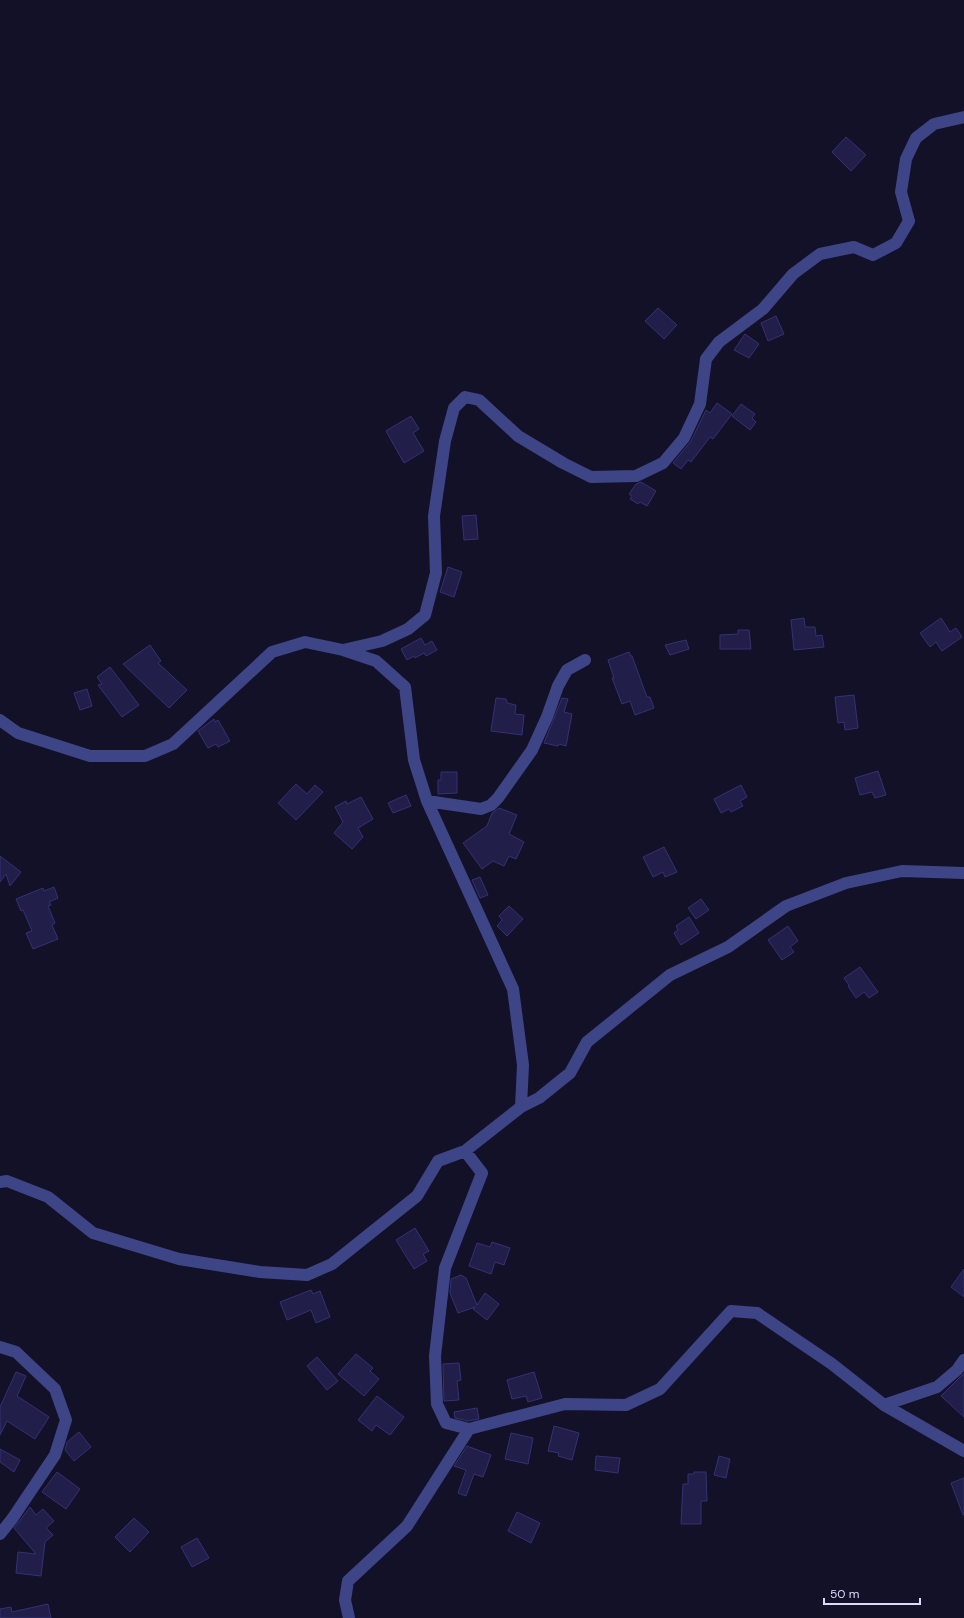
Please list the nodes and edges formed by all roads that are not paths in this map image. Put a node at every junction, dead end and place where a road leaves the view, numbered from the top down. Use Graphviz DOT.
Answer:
graph roads {
  1 [pos="964,117"];
  2 [pos="343,650"];
  3 [pos="584,660"];
  4 [pos="0,720"];
  5 [pos="427,802"];
  6 [pos="964,873"];
  7 [pos="521,1107"];
  8 [pos="465,1151"];
  9 [pos="0,1182"];
  10 [pos="0,1347"];
  11 [pos="964,1360"];
  12 [pos="884,1405"];
  13 [pos="469,1429"];
  14 [pos="964,1451"];
  15 [pos="0,1534"];
  16 [pos="349,1618"];
  1 -- 2 [label="street"];
  2 -- 4 [label="street"];
  2 -- 5 [label="street"];
  3 -- 5 [label="street"];
  5 -- 7 [label="street"];
  6 -- 7 [label="street"];
  7 -- 8 [label="street"];
  8 -- 9 [label="street"];
  8 -- 13 [label="street"];
  10 -- 15 [label="street"];
  11 -- 12 [label="street"];
  12 -- 13 [label="street"];
  12 -- 14 [label="street"];
  13 -- 16 [label="street"];
}
